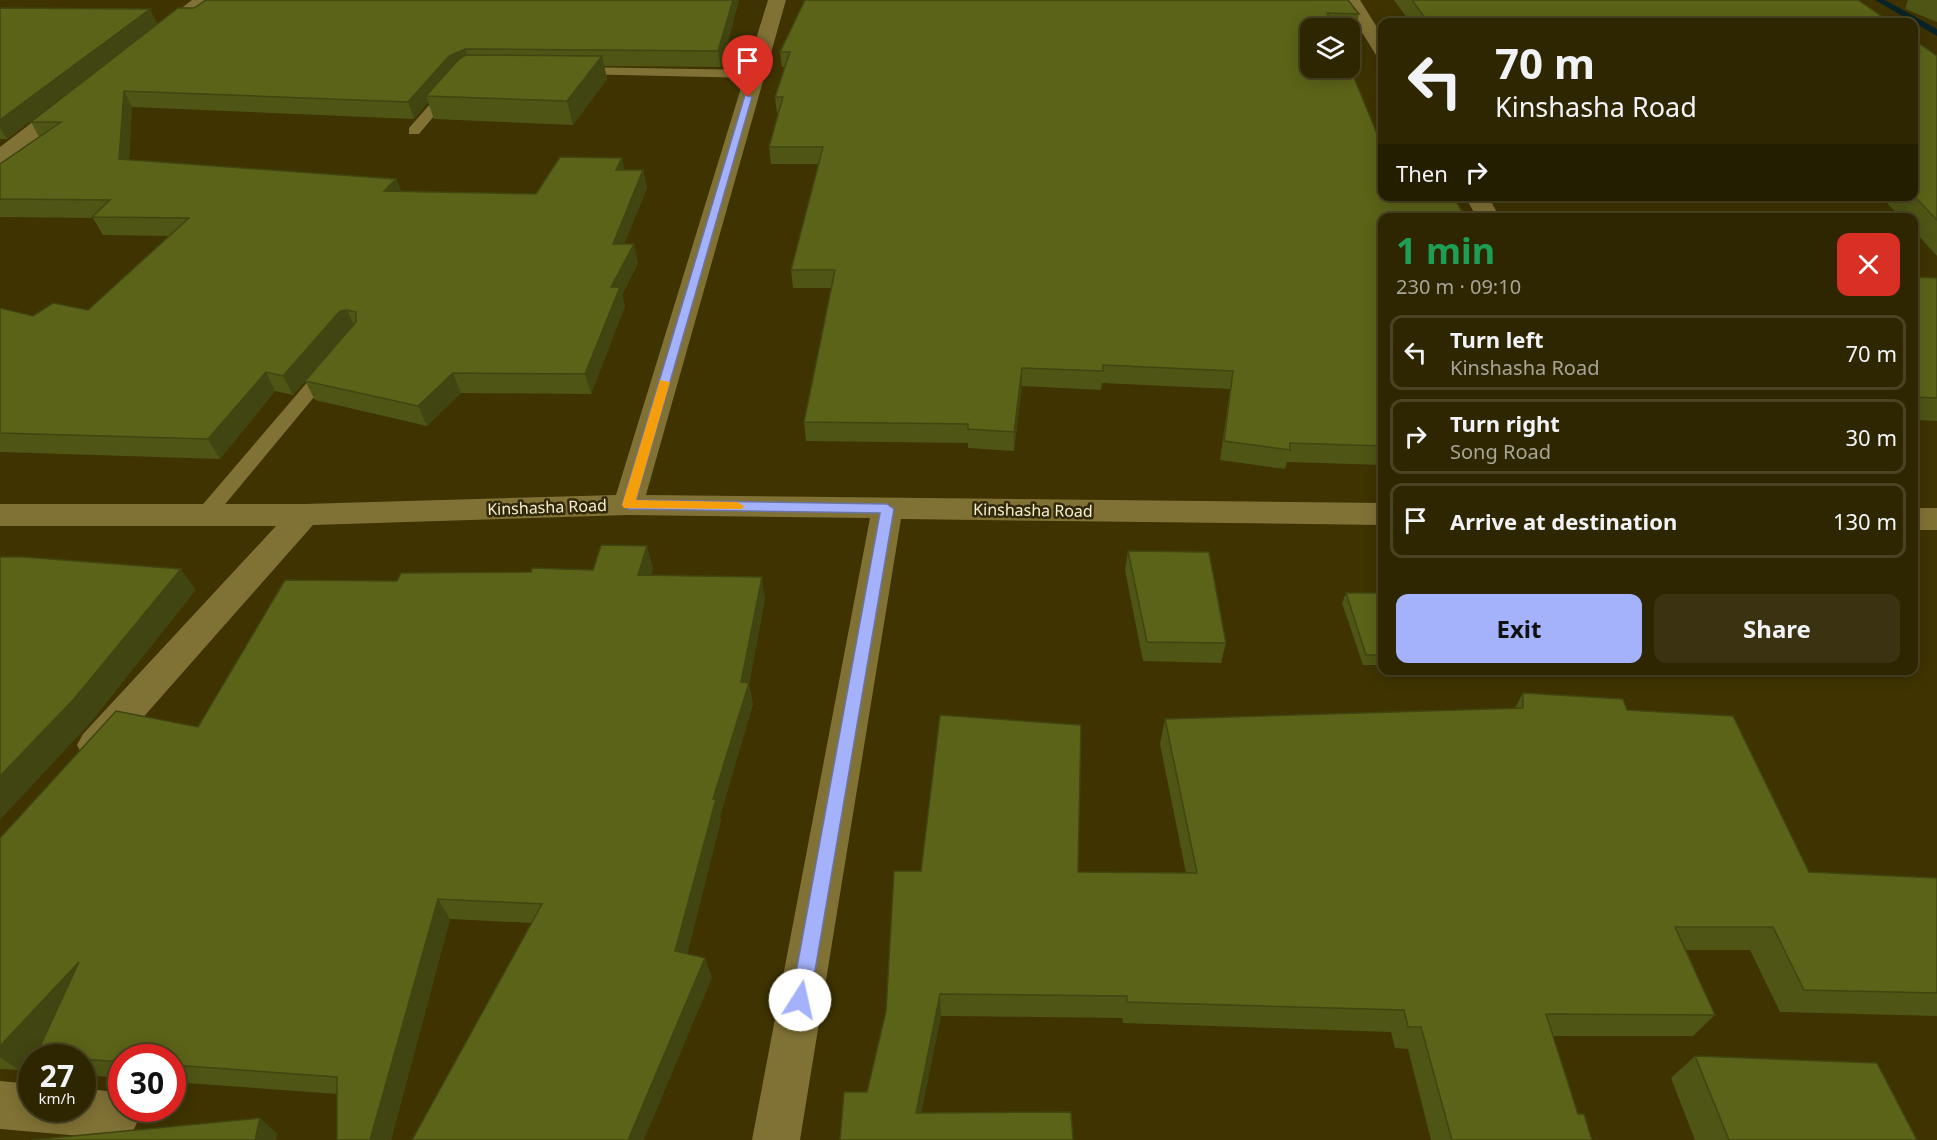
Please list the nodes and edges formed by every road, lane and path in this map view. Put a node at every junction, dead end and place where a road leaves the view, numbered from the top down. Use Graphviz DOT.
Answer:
graph roads {
  1 [pos="203,0"];
  2 [pos="777,0"];
  3 [pos="1351,0"];
  4 [pos="1378,43"];
  5 [pos="138,50"];
  6 [pos="566,71"];
  7 [pos="755,74"];
  8 [pos="460,77"];
  9 [pos="83,93"];
  10 [pos="414,131"];
  11 [pos="0,157"];
  12 [pos="340,354"];
  13 [pos="628,505"];
  14 [pos="887,509"];
  15 [pos="1378,514"];
  16 [pos="0,515"];
  17 [pos="205,515"];
  18 [pos="304,515"];
  19 [pos="1918,519"];
  20 [pos="1937,519"];
  21 [pos="72,771"];
  22 [pos="0,1105"];
  23 [pos="18,1107"];
  24 [pos="776,1140"];
  1 -- 5 [label="street"];
  2 -- 7 [label="street"];
  3 -- 4 [label="street"];
  6 -- 7 [label="lane"];
  7 -- 13 [label="street"];
  8 -- 10 [label="lane"];
  9 -- 11 [label="street"];
  12 -- 17 [label="lane"];
  13 -- 14 [label="street, Kinshasha Road"];
  13 -- 18 [label="street, Kinshasha Road"];
  14 -- 15 [label="street, Kinshasha Road"];
  14 -- 24 [label="street"];
  16 -- 17 [label="street, Kinshasha Road"];
  17 -- 18 [label="street, Kinshasha Road"];
  18 -- 21 [label="street"];
  19 -- 20 [label="street"];
  22 -- 23 [label="street"];
}
